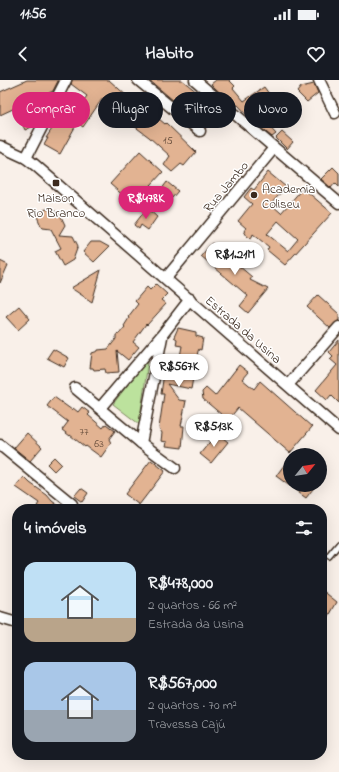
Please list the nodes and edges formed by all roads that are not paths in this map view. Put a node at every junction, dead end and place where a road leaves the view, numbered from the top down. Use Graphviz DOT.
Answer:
graph roads {
  1 [pos="66,80"];
  2 [pos="138,80"];
  3 [pos="319,80"];
  4 [pos="199,81"];
  5 [pos="335,113"];
  6 [pos="200,131"];
  7 [pos="0,146"];
  8 [pos="274,148"];
  9 [pos="26,158"];
  10 [pos="339,203"];
  11 [pos="166,278"];
  12 [pos="190,299"];
  13 [pos="339,327"];
  14 [pos="162,335"];
  15 [pos="288,385"];
  16 [pos="75,388"];
  17 [pos="100,408"];
  18 [pos="339,430"];
  19 [pos="141,443"];
  20 [pos="0,445"];
  21 [pos="175,468"];
  22 [pos="72,504"];
  23 [pos="339,544"];
  24 [pos="329,556"];
  25 [pos="2,618"];
  26 [pos="12,621"];
  1 -- 9 [label="street"];
  2 -- 6 [label="street"];
  3 -- 5 [label="street"];
  4 -- 8 [label="street"];
  7 -- 9 [label="street, Estrada da Usina"];
  8 -- 10 [label="street"];
  8 -- 11 [label="street, Rua Jambo"];
  9 -- 11 [label="street, Estrada da Usina"];
  11 -- 12 [label="street, Estrada da Usina"];
  12 -- 14 [label="street"];
  12 -- 15 [label="street, Estrada da Usina"];
  13 -- 15 [label="street"];
  14 -- 17 [label="street"];
  14 -- 19 [label="street"];
  15 -- 18 [label="street, Estrada da Usina"];
  16 -- 17 [label="street"];
  17 -- 19 [label="street"];
  19 -- 21 [label="street"];
  20 -- 22 [label="street"];
  23 -- 24 [label="lane"];
  25 -- 26 [label="street"];
}
